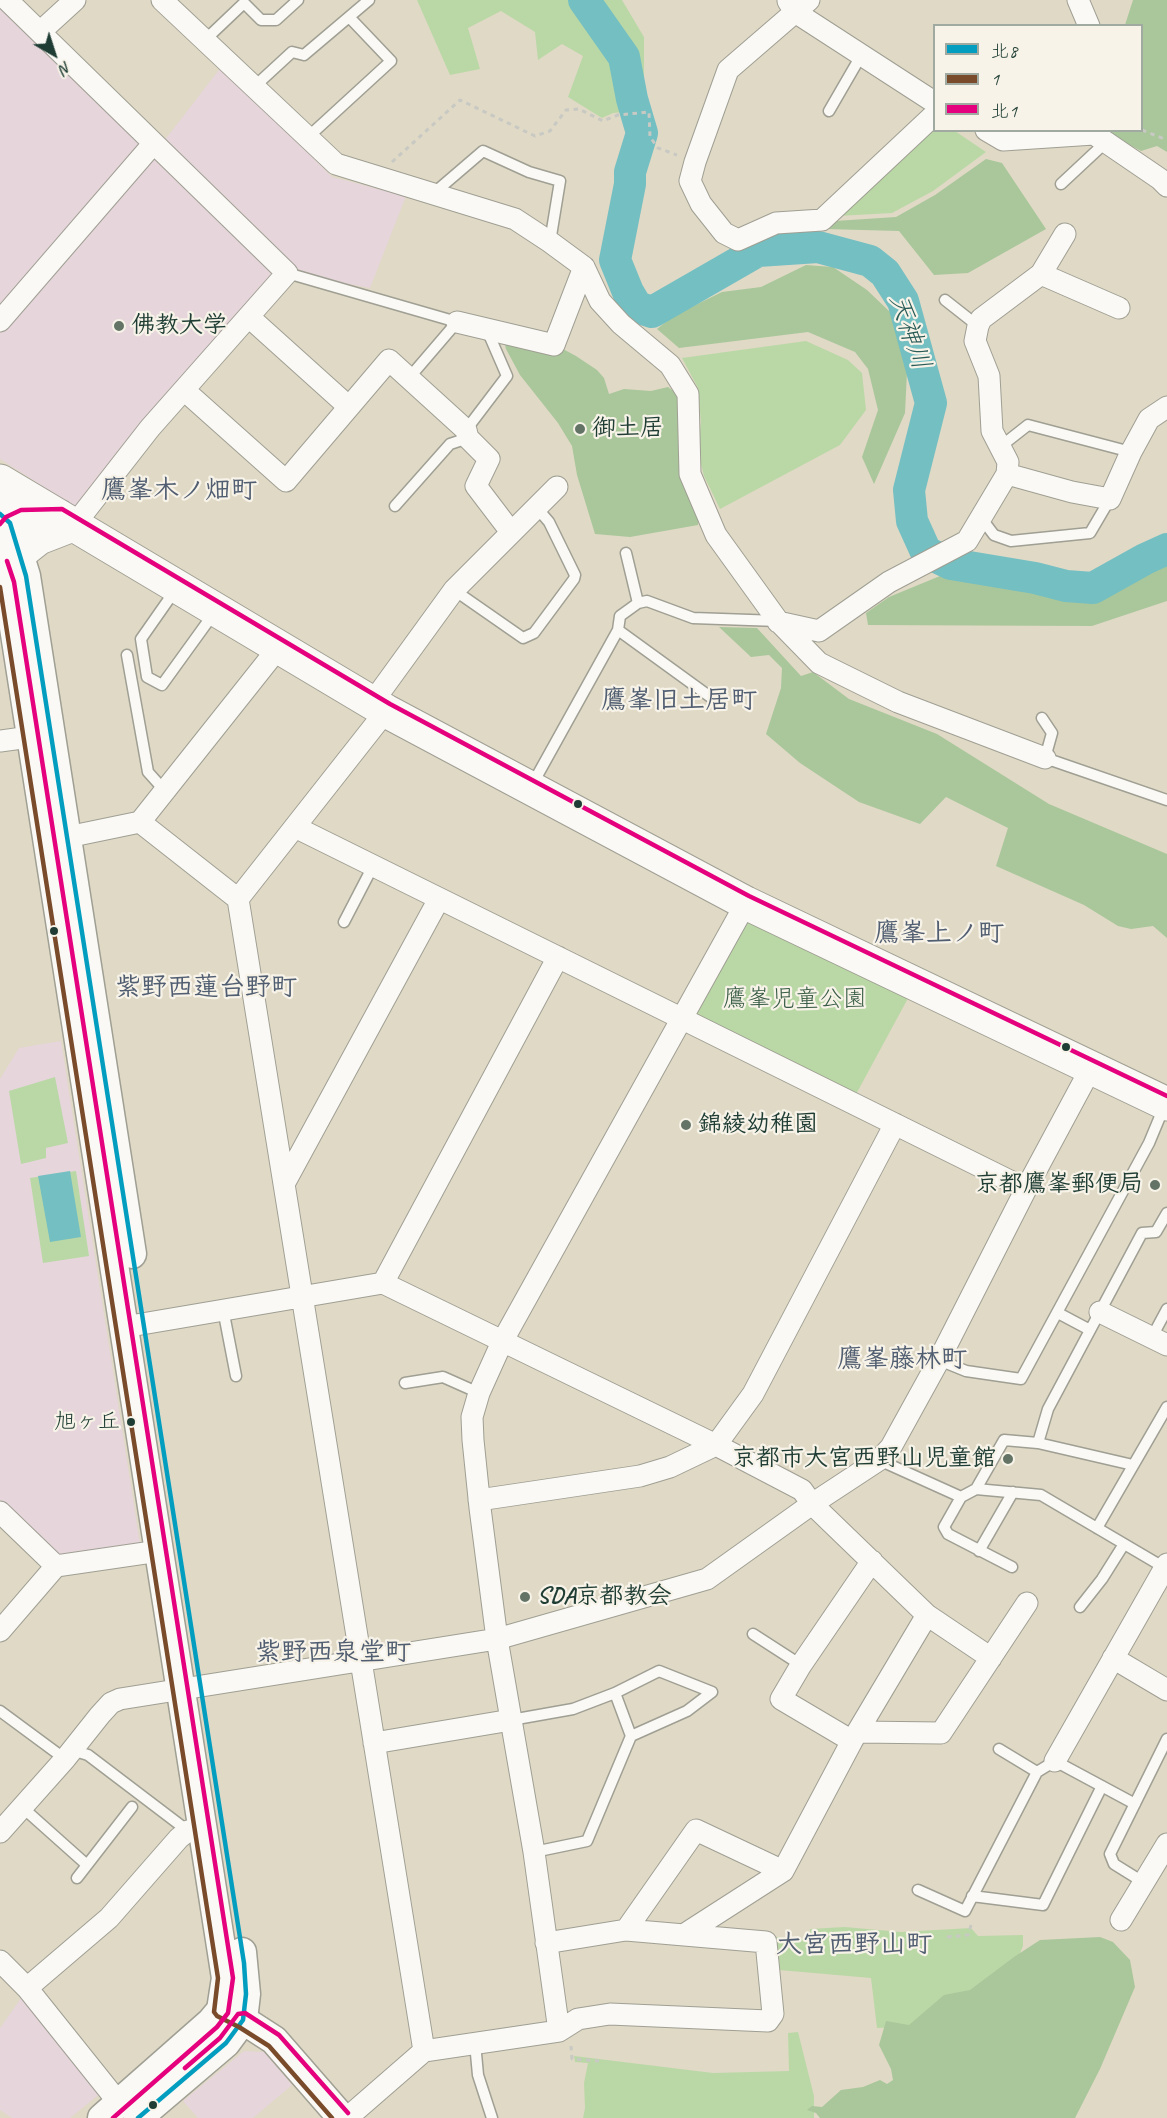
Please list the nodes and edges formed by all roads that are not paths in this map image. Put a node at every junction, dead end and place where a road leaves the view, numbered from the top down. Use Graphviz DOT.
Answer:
graph roads {
  1 [pos="7,0"];
  2 [pos="75,0"];
  3 [pos="298,0"];
  4 [pos="369,0"];
  5 [pos="1078,0"];
  6 [pos="172,3"];
  7 [pos="797,4"];
  8 [pos="350,18"];
  9 [pos="1088,24"];
  10 [pos="40,33"];
  11 [pos="204,41"];
  12 [pos="862,54"];
  13 [pos="254,87"];
  14 [pos="933,101"];
  15 [pos="829,111"];
  16 [pos="933,116"];
  17 [pos="989,132"];
  18 [pos="1098,136"];
  19 [pos="306,138"];
  20 [pos="153,144"];
  21 [pos="1061,184"];
  22 [pos="1167,186"];
  23 [pos="434,193"];
  24 [pos="1065,234"];
  25 [pos="550,242"];
  26 [pos="584,267"];
  27 [pos="287,273"];
  28 [pos="1041,274"];
  29 [pos="945,300"];
  30 [pos="1119,308"];
  31 [pos="249,317"];
  32 [pos="0,321"];
  33 [pos="457,322"];
  34 [pos="978,326"];
  35 [pos="487,330"];
  36 [pos="409,378"];
  37 [pos="184,390"];
  38 [pos="349,407"];
  39 [pos="1167,407"];
  40 [pos="467,434"];
  41 [pos="1000,447"];
  42 [pos="1131,452"];
  43 [pos="1007,474"];
  44 [pos="0,481"];
  45 [pos="557,488"];
  46 [pos="1110,500"];
  47 [pos="395,506"];
  48 [pos="537,508"];
  49 [pos="982,519"];
  50 [pos="67,520"];
  51 [pos="512,532"];
  52 [pos="5,540"];
  53 [pos="626,553"];
  54 [pos="178,586"];
  55 [pos="454,591"];
  56 [pos="638,603"];
  57 [pos="217,610"];
  58 [pos="778,621"];
  59 [pos="618,630"];
  60 [pos="279,647"];
  61 [pos="127,655"];
  62 [pos="720,704"];
  63 [pos="379,707"];
  64 [pos="1042,718"];
  65 [pos="41,736"];
  66 [pos="0,741"];
  67 [pos="1045,758"];
  68 [pos="531,788"];
  69 [pos="165,791"];
  70 [pos="1167,800"];
  71 [pos="140,822"];
  72 [pos="295,827"];
  73 [pos="57,839"];
  74 [pos="373,866"];
  75 [pos="238,899"];
  76 [pos="439,899"];
  77 [pos="746,903"];
  78 [pos="344,922"];
  79 [pos="558,957"];
  80 [pos="682,1019"];
  81 [pos="1091,1068"];
  82 [pos="1166,1104"];
  83 [pos="895,1124"];
  84 [pos="284,1184"];
  85 [pos="1026,1189"];
  86 [pos="1167,1213"];
  87 [pos="383,1283"];
  88 [pos="302,1298"];
  89 [pos="223,1309"];
  90 [pos="1167,1309"];
  91 [pos="1058,1313"];
  92 [pos="1095,1321"];
  93 [pos="134,1325"];
  94 [pos="1159,1341"];
  95 [pos="502,1342"];
  96 [pos="939,1360"];
  97 [pos="236,1376"];
  98 [pos="405,1383"];
  99 [pos="479,1393"];
  100 [pos="1167,1407"];
  101 [pos="1038,1443"];
  102 [pos="716,1444"];
  103 [pos="879,1460"];
  104 [pos="1133,1465"];
  105 [pos="976,1488"];
  106 [pos="1013,1492"];
  107 [pos="961,1497"];
  108 [pos="479,1500"];
  109 [pos="813,1504"];
  110 [pos="0,1512"];
  111 [pos="1097,1528"];
  112 [pos="1124,1544"];
  113 [pos="169,1548"];
  114 [pos="979,1551"];
  115 [pos="872,1561"];
  116 [pos="56,1566"];
  117 [pos="1166,1566"];
  118 [pos="1012,1567"];
  119 [pos="1027,1602"];
  120 [pos="1080,1607"];
  121 [pos="927,1615"];
  122 [pos="0,1631"];
  123 [pos="753,1634"];
  124 [pos="497,1639"];
  125 [pos="991,1658"];
  126 [pos="1113,1658"];
  127 [pos="360,1659"];
  128 [pos="801,1665"];
  129 [pos="190,1688"];
  130 [pos="1167,1690"];
  131 [pos="615,1693"];
  132 [pos="0,1710"];
  133 [pos="511,1720"];
  134 [pos="631,1736"];
  135 [pos="855,1736"];
  136 [pos="1167,1739"];
  137 [pos="374,1743"];
  138 [pos="999,1749"];
  139 [pos="68,1754"];
  140 [pos="1055,1761"];
  141 [pos="1037,1772"];
  142 [pos="1102,1786"];
  143 [pos="1135,1804"];
  144 [pos="22,1807"];
  145 [pos="132,1807"];
  146 [pos="195,1829"];
  147 [pos="0,1832"];
  148 [pos="1167,1844"];
  149 [pos="534,1852"];
  150 [pos="87,1865"];
  151 [pos="783,1871"];
  152 [pos="77,1878"];
  153 [pos="1143,1882"];
  154 [pos="918,1890"];
  155 [pos="972,1896"];
  156 [pos="1120,1920"];
  157 [pos="626,1930"];
  158 [pos="685,1934"];
  159 [pos="546,1943"];
  160 [pos="0,1961"];
  161 [pos="27,1988"];
  162 [pos="232,2015"];
  163 [pos="559,2031"];
  164 [pos="475,2043"];
  165 [pos="424,2051"];
  166 [pos="120,2113"];
  167 [pos="342,2118"];
  168 [pos="347,2118"];
  169 [pos="492,2118"];
  1 -- 10 [label="street"];
  2 -- 10 [label="street"];
  3 -- 11 [label="lane"];
  4 -- 8 [label="lane"];
  5 -- 9 [label="street"];
  6 -- 11 [label="street"];
  7 -- 12 [label="street"];
  7 -- 16 [label="street"];
  8 -- 13 [label="lane"];
  8 -- 19 [label="lane"];
  10 -- 20 [label="street"];
  11 -- 13 [label="street"];
  12 -- 14 [label="street"];
  12 -- 15 [label="lane"];
  13 -- 19 [label="street"];
  17 -- 18 [label="street"];
  18 -- 21 [label="lane"];
  18 -- 22 [label="street"];
  19 -- 23 [label="street"];
  20 -- 27 [label="street"];
  20 -- 32 [label="street"];
  23 -- 25 [label="street"];
  23 -- 25 [label="lane"];
  24 -- 28 [label="street"];
  25 -- 26 [label="street"];
  26 -- 35 [label="street"];
  26 -- 58 [label="street"];
  27 -- 31 [label="street"];
  27 -- 33 [label="lane"];
  28 -- 30 [label="street"];
  28 -- 34 [label="street"];
  29 -- 34 [label="lane"];
  31 -- 37 [label="street"];
  31 -- 38 [label="street"];
  33 -- 35 [label="street"];
  33 -- 36 [label="lane"];
  34 -- 41 [label="street"];
  35 -- 40 [label="lane"];
  36 -- 38 [label="street"];
  36 -- 40 [label="street"];
  37 -- 38 [label="street"];
  37 -- 50 [label="street"];
  39 -- 42 [label="street"];
  40 -- 47 [label="lane"];
  40 -- 51 [label="street"];
  41 -- 42 [label="lane"];
  41 -- 43 [label="street"];
  42 -- 46 [label="street"];
  43 -- 46 [label="street"];
  43 -- 49 [label="street"];
  44 -- 50 [label="main road"];
  45 -- 48 [label="street"];
  46 -- 49 [label="lane"];
  48 -- 51 [label="street"];
  48 -- 55 [label="lane"];
  49 -- 58 [label="street"];
  50 -- 52 [label="main road"];
  50 -- 54 [label="main road"];
  51 -- 55 [label="street"];
  52 -- 65 [label="street"];
  53 -- 56 [label="lane"];
  54 -- 57 [label="main road"];
  54 -- 57 [label="lane"];
  55 -- 63 [label="street"];
  56 -- 58 [label="lane"];
  56 -- 59 [label="lane"];
  57 -- 60 [label="main road"];
  58 -- 67 [label="street"];
  59 -- 62 [label="lane"];
  59 -- 68 [label="lane"];
  60 -- 63 [label="main road"];
  60 -- 69 [label="street"];
  61 -- 69 [label="lane"];
  63 -- 68 [label="main road"];
  63 -- 72 [label="street"];
  64 -- 67 [label="lane"];
  65 -- 66 [label="street"];
  65 -- 73 [label="street"];
  67 -- 70 [label="lane"];
  68 -- 77 [label="main road"];
  69 -- 71 [label="street"];
  71 -- 73 [label="street"];
  71 -- 75 [label="street"];
  72 -- 74 [label="street"];
  72 -- 75 [label="street"];
  73 -- 93 [label="street"];
  74 -- 76 [label="street"];
  74 -- 78 [label="lane"];
  75 -- 84 [label="street"];
  76 -- 79 [label="street"];
  76 -- 84 [label="street"];
  77 -- 80 [label="street"];
  77 -- 81 [label="main road"];
  79 -- 80 [label="street"];
  79 -- 87 [label="street"];
  80 -- 83 [label="street"];
  80 -- 95 [label="street"];
  81 -- 82 [label="main road"];
  81 -- 85 [label="street"];
  82 -- 91 [label="lane"];
  83 -- 85 [label="street"];
  83 -- 102 [label="street"];
  84 -- 88 [label="street"];
  85 -- 96 [label="street"];
  86 -- 92 [label="lane"];
  87 -- 88 [label="street"];
  87 -- 95 [label="street"];
  88 -- 89 [label="street"];
  88 -- 127 [label="street"];
  89 -- 93 [label="street"];
  89 -- 97 [label="lane"];
  90 -- 94 [label="lane"];
  91 -- 92 [label="lane"];
  91 -- 96 [label="lane"];
  92 -- 94 [label="street"];
  92 -- 101 [label="lane"];
  93 -- 113 [label="street"];
  95 -- 99 [label="street"];
  95 -- 102 [label="street"];
  96 -- 103 [label="street"];
  98 -- 99 [label="lane"];
  99 -- 108 [label="street"];
  100 -- 104 [label="lane"];
  101 -- 104 [label="lane"];
  101 -- 105 [label="lane"];
  102 -- 108 [label="street"];
  102 -- 109 [label="street"];
  103 -- 107 [label="lane"];
  103 -- 109 [label="street"];
  104 -- 111 [label="lane"];
  105 -- 106 [label="lane"];
  105 -- 107 [label="lane"];
  106 -- 111 [label="lane"];
  106 -- 114 [label="lane"];
  107 -- 114 [label="lane"];
  108 -- 124 [label="street"];
  109 -- 115 [label="street"];
  109 -- 124 [label="street"];
  110 -- 116 [label="street"];
  111 -- 112 [label="lane"];
  112 -- 117 [label="lane"];
  112 -- 120 [label="lane"];
  113 -- 116 [label="street"];
  113 -- 129 [label="street"];
  114 -- 118 [label="lane"];
  115 -- 121 [label="street"];
  115 -- 128 [label="street"];
  116 -- 122 [label="street"];
  117 -- 126 [label="street"];
  119 -- 125 [label="street"];
  121 -- 125 [label="street"];
  121 -- 135 [label="street"];
  123 -- 128 [label="lane"];
  124 -- 127 [label="street"];
  124 -- 133 [label="street"];
  125 -- 135 [label="street"];
  126 -- 130 [label="street"];
  126 -- 140 [label="street"];
  127 -- 129 [label="street"];
  127 -- 137 [label="street"];
  128 -- 135 [label="street"];
  129 -- 139 [label="street"];
  129 -- 146 [label="street"];
  129 -- 162 [label="street"];
  131 -- 133 [label="lane"];
  131 -- 134 [label="lane"];
  131 -- 134 [label="lane"];
  132 -- 139 [label="lane"];
  133 -- 137 [label="street"];
  133 -- 149 [label="street"];
  134 -- 149 [label="lane"];
  135 -- 151 [label="street"];
  136 -- 143 [label="lane"];
  137 -- 165 [label="street"];
  138 -- 141 [label="lane"];
  139 -- 144 [label="street"];
  139 -- 146 [label="lane"];
  140 -- 141 [label="lane"];
  140 -- 142 [label="lane"];
  141 -- 155 [label="lane"];
  142 -- 143 [label="lane"];
  142 -- 155 [label="lane"];
  143 -- 153 [label="lane"];
  144 -- 147 [label="street"];
  144 -- 150 [label="lane"];
  145 -- 150 [label="lane"];
  146 -- 161 [label="street"];
  146 -- 162 [label="street"];
  148 -- 153 [label="street"];
  149 -- 159 [label="street"];
  150 -- 152 [label="lane"];
  151 -- 157 [label="street"];
  151 -- 158 [label="street"];
  153 -- 156 [label="street"];
  154 -- 155 [label="lane"];
  157 -- 158 [label="street"];
  157 -- 159 [label="street"];
  158 -- 163 [label="street"];
  159 -- 163 [label="street"];
  160 -- 161 [label="street"];
  161 -- 166 [label="street"];
  162 -- 166 [label="street"];
  162 -- 167 [label="street"];
  163 -- 164 [label="street"];
  164 -- 165 [label="street"];
  164 -- 169 [label="lane"];
  165 -- 168 [label="street"];
}
